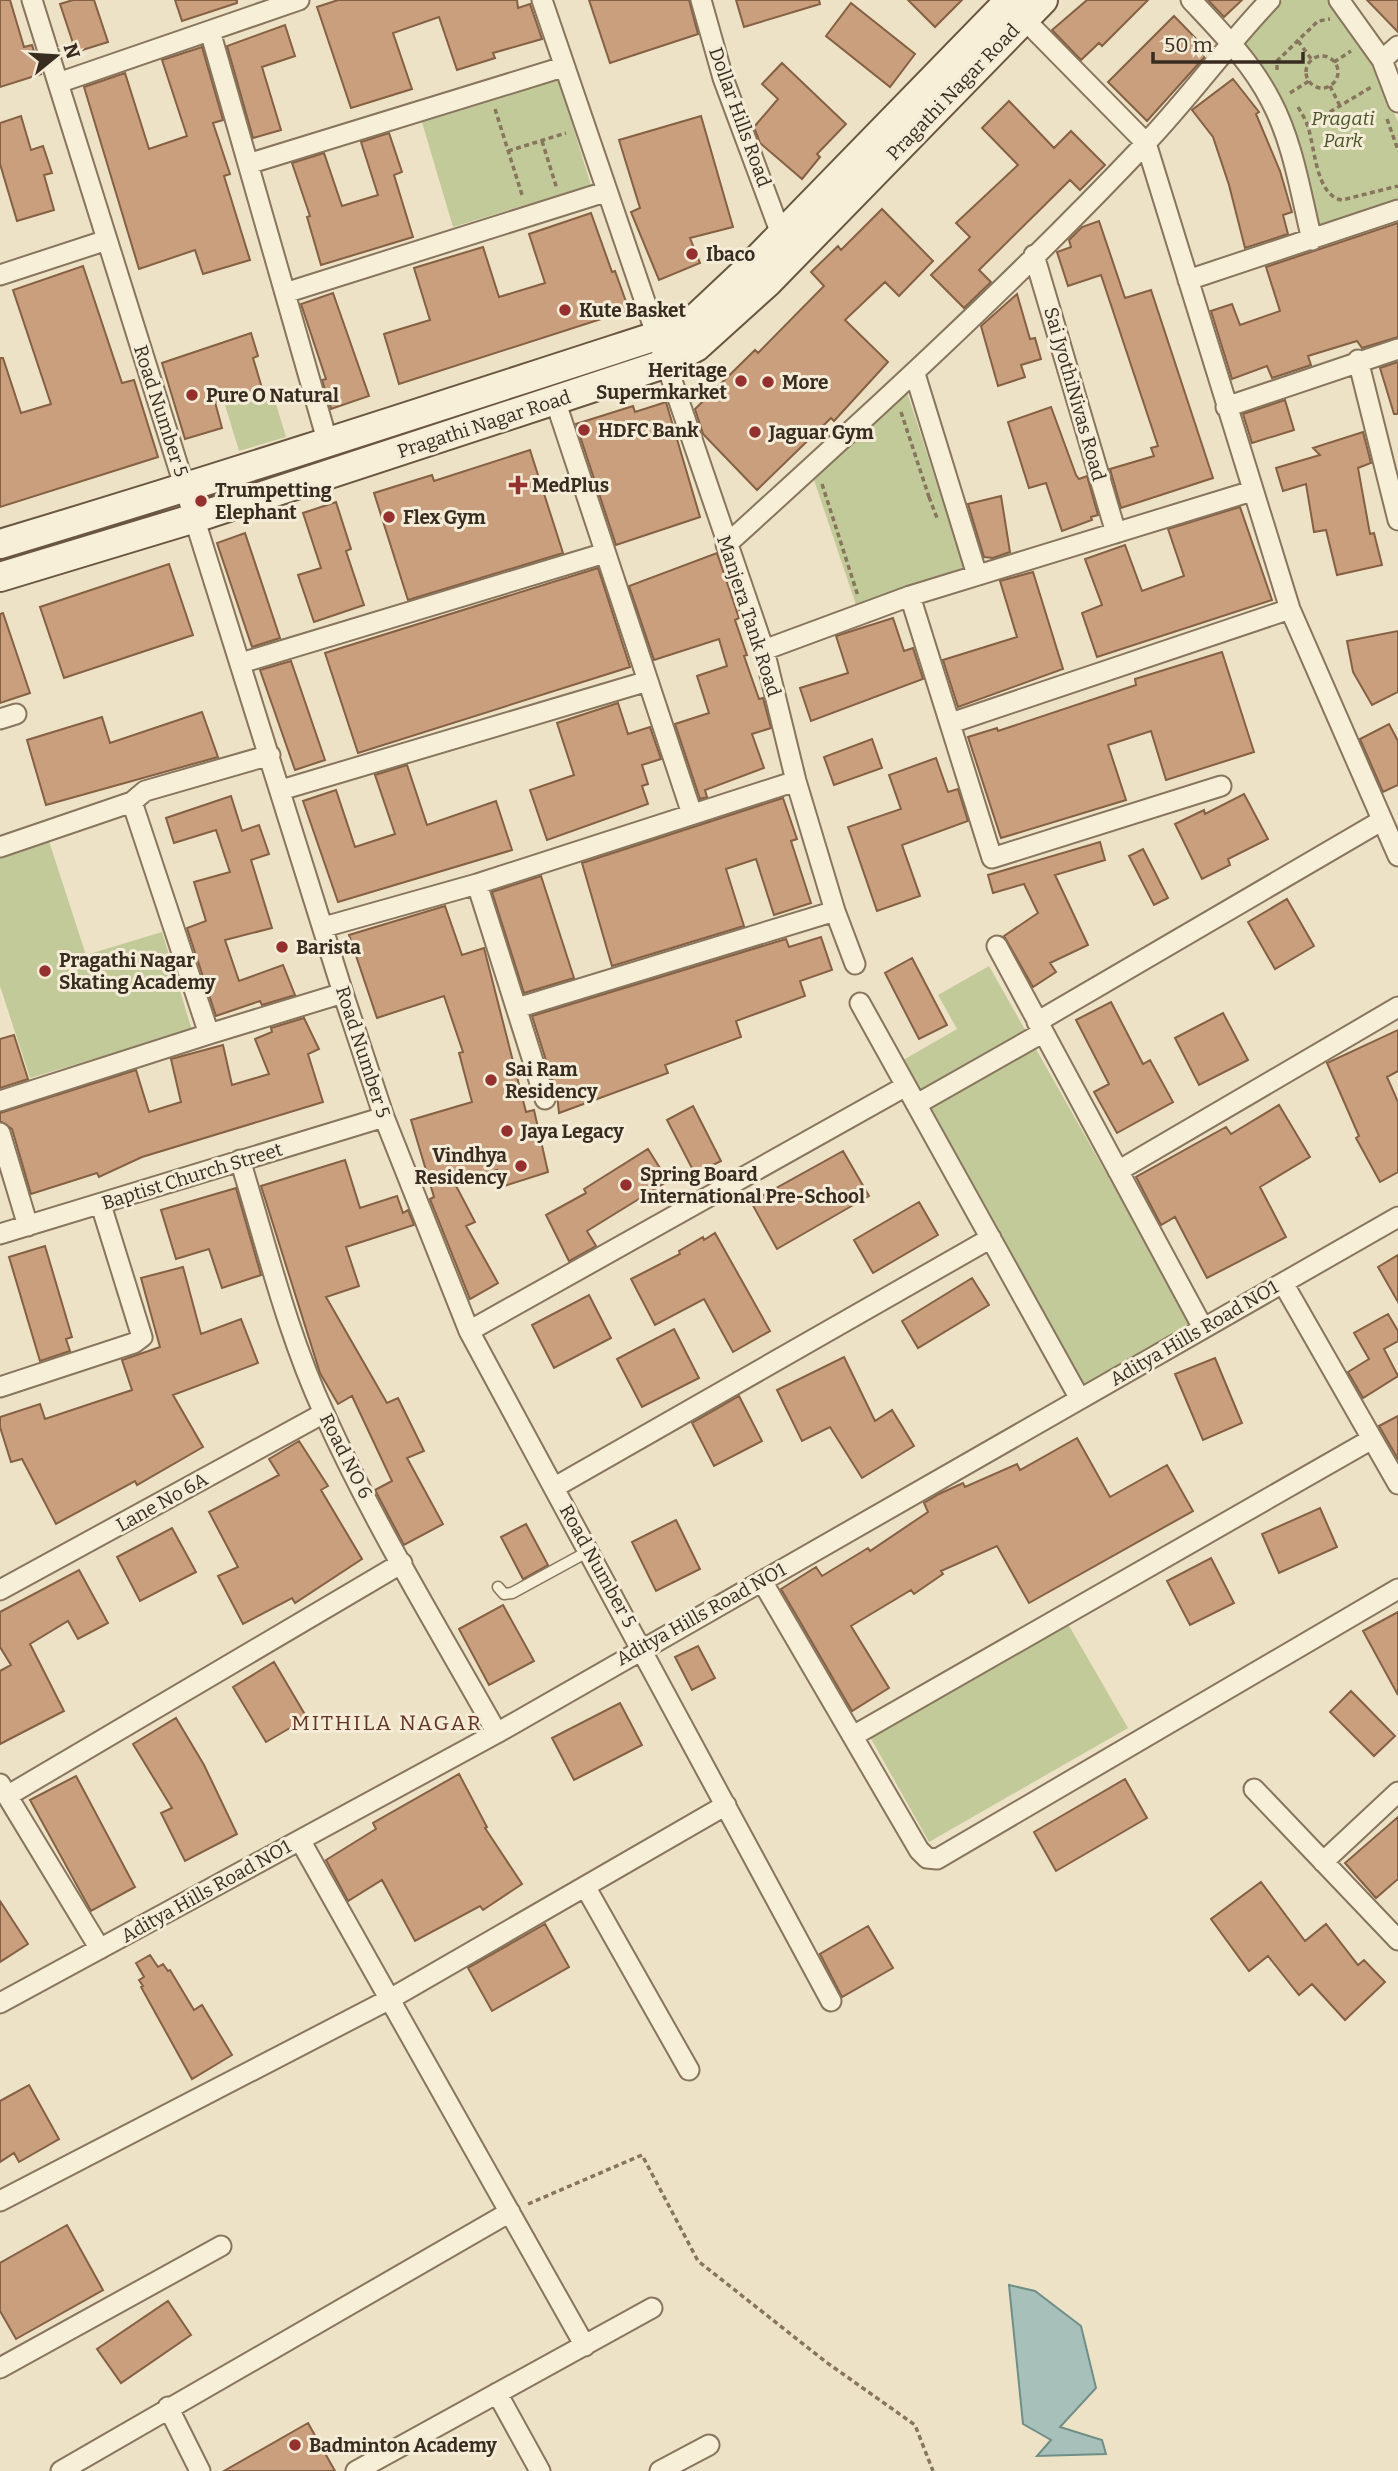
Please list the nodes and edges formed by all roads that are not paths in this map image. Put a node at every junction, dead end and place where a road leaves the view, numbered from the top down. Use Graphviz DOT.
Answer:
graph roads {
  1 [pos="32,0"];
  2 [pos="299,0"];
  3 [pos="542,0"];
  4 [pos="701,0"];
  5 [pos="1191,0"];
  6 [pos="1270,0"];
  7 [pos="1339,0"];
  8 [pos="1026,6"];
  9 [pos="210,31"];
  10 [pos="1230,42"];
  11 [pos="1398,47"];
  12 [pos="1382,60"];
  13 [pos="563,67"];
  14 [pos="58,83"];
  15 [pos="1398,102"];
  16 [pos="1146,143"];
  17 [pos="248,164"];
  18 [pos="606,192"];
  19 [pos="1398,210"];
  20 [pos="781,234"];
  21 [pos="107,240"];
  22 [pos="1312,240"];
  23 [pos="1034,255"];
  24 [pos="0,275"];
  25 [pos="1188,280"];
  26 [pos="285,293"];
  27 [pos="655,336"];
  28 [pos="1398,349"];
  29 [pos="1358,360"];
  30 [pos="664,364"];
  31 [pos="915,374"];
  32 [pos="555,400"];
  33 [pos="1226,407"];
  34 [pos="327,440"];
  35 [pos="186,488"];
  36 [pos="1252,491"];
  37 [pos="1395,500"];
  38 [pos="195,518"];
  39 [pos="1398,520"];
  40 [pos="1116,533"];
  41 [pos="0,544"];
  42 [pos="726,545"];
  43 [pos="606,553"];
  44 [pos="977,575"];
  45 [pos="0,576"];
  46 [pos="910,596"];
  47 [pos="1290,609"];
  48 [pos="764,650"];
  49 [pos="241,663"];
  50 [pos="648,681"];
  51 [pos="951,723"];
  52 [pos="270,755"];
  53 [pos="796,781"];
  54 [pos="1221,786"];
  55 [pos="281,790"];
  56 [pos="132,802"];
  57 [pos="692,814"];
  58 [pos="1381,821"];
  59 [pos="0,847"];
  60 [pos="1398,856"];
  61 [pos="477,884"];
  62 [pos="835,911"];
  63 [pos="324,927"];
  64 [pos="997,946"];
  65 [pos="855,964"];
  66 [pos="343,993"];
  67 [pos="859,1003"];
  68 [pos="1398,1007"];
  69 [pos="517,1008"];
  70 [pos="1040,1027"];
  71 [pos="209,1034"];
  72 [pos="906,1086"];
  73 [pos="545,1099"];
  74 [pos="0,1101"];
  75 [pos="917,1104"];
  76 [pos="384,1116"];
  77 [pos="0,1133"];
  78 [pos="240,1160"];
  79 [pos="1118,1171"];
  80 [pos="101,1205"];
  81 [pos="1398,1217"];
  82 [pos="28,1226"];
  83 [pos="0,1234"];
  84 [pos="990,1238"];
  85 [pos="1283,1283"];
  86 [pos="1203,1328"];
  87 [pos="469,1331"];
  88 [pos="0,1387"];
  89 [pos="1080,1399"];
  90 [pos="324,1413"];
  91 [pos="1372,1439"];
  92 [pos="1398,1484"];
  93 [pos="555,1487"];
  94 [pos="590,1551"];
  95 [pos="402,1563"];
  96 [pos="762,1581"];
  97 [pos="498,1587"];
  98 [pos="1398,1589"];
  99 [pos="0,1590"];
  100 [pos="642,1647"];
  101 [pos="497,1733"];
  102 [pos="853,1736"];
  103 [pos="1254,1789"];
  104 [pos="1398,1792"];
  105 [pos="5,1798"];
  106 [pos="726,1805"];
  107 [pos="300,1840"];
  108 [pos="1324,1862"];
  109 [pos="586,1888"];
  110 [pos="1398,1940"];
  111 [pos="100,1949"];
  112 [pos="390,1999"];
  113 [pos="831,2001"];
  114 [pos="0,2003"];
  115 [pos="689,2070"];
  116 [pos="0,2201"];
  117 [pos="510,2212"];
  118 [pos="221,2246"];
  119 [pos="652,2308"];
  120 [pos="585,2346"];
  121 [pos="0,2368"];
  122 [pos="497,2393"];
  123 [pos="167,2407"];
  124 [pos="709,2445"];
  125 [pos="61,2471"];
  126 [pos="200,2471"];
  127 [pos="356,2471"];
  128 [pos="540,2471"];
  129 [pos="660,2471"];
  1 -- 14 [label="street, Road Number 5"];
  2 -- 9 [label="street"];
  3 -- 13 [label="street, Manjera Tank Road"];
  4 -- 20 [label="street, Dollar Hills Road"];
  5 -- 10 [label="street"];
  6 -- 10 [label="street"];
  7 -- 12 [label="street"];
  8 -- 16 [label="street"];
  8 -- 20 [label="main road, Pragathi Nagar Road"];
  8 -- 30 [label="main road, Pragathi Nagar Road"];
  9 -- 14 [label="street"];
  9 -- 17 [label="street"];
  10 -- 16 [label="street"];
  10 -- 22 [label="street"];
  11 -- 12 [label="street"];
  12 -- 15 [label="street"];
  13 -- 17 [label="street"];
  13 -- 18 [label="street, Manjera Tank Road"];
  14 -- 21 [label="street, Road Number 5"];
  16 -- 23 [label="street"];
  16 -- 25 [label="street"];
  17 -- 26 [label="street"];
  18 -- 26 [label="street"];
  18 -- 27 [label="street, Manjera Tank Road"];
  19 -- 22 [label="street"];
  20 -- 27 [label="main road, Pragathi Nagar Road"];
  21 -- 24 [label="street"];
  21 -- 35 [label="street, Road Number 5"];
  22 -- 25 [label="street"];
  23 -- 31 [label="street"];
  23 -- 40 [label="street, Sai JyothiNivas Road"];
  25 -- 33 [label="street"];
  26 -- 34 [label="street"];
  27 -- 30 [label="street, Manjera Tank Road"];
  27 -- 34 [label="main road, Pragathi Nagar Road"];
  28 -- 29 [label="street"];
  29 -- 33 [label="street"];
  29 -- 37 [label="street"];
  30 -- 32 [label="main road, Pragathi Nagar Road"];
  30 -- 42 [label="street, Manjera Tank Road"];
  31 -- 42 [label="street"];
  31 -- 44 [label="street"];
  32 -- 38 [label="main road, Pragathi Nagar Road"];
  32 -- 43 [label="street"];
  33 -- 36 [label="street"];
  34 -- 35 [label="main road, Pragathi Nagar Road"];
  35 -- 38 [label="street, Road Number 5"];
  35 -- 41 [label="main road, Pragathi Nagar Road"];
  36 -- 40 [label="street"];
  36 -- 47 [label="street"];
  37 -- 39 [label="street"];
  38 -- 45 [label="main road, Pragathi Nagar Road"];
  38 -- 49 [label="street, Road Number 5"];
  40 -- 44 [label="street"];
  42 -- 48 [label="street, Manjera Tank Road"];
  43 -- 49 [label="street"];
  43 -- 50 [label="street"];
  44 -- 46 [label="street"];
  46 -- 48 [label="street"];
  46 -- 51 [label="street"];
  47 -- 51 [label="street"];
  47 -- 58 [label="street"];
  48 -- 53 [label="street, Manjera Tank Road"];
  49 -- 52 [label="street, Road Number 5"];
  50 -- 55 [label="street"];
  50 -- 57 [label="street"];
  51 -- 54 [label="street"];
  52 -- 55 [label="street, Road Number 5"];
  52 -- 56 [label="street"];
  53 -- 57 [label="street"];
  53 -- 62 [label="street, Manjera Tank Road"];
  55 -- 63 [label="street, Road Number 5"];
  56 -- 59 [label="street"];
  56 -- 71 [label="street"];
  57 -- 61 [label="street"];
  58 -- 60 [label="street"];
  58 -- 70 [label="street"];
  61 -- 63 [label="street"];
  61 -- 69 [label="street"];
  62 -- 65 [label="street, Manjera Tank Road"];
  62 -- 69 [label="street"];
  63 -- 66 [label="street, Road Number 5"];
  64 -- 70 [label="street"];
  66 -- 71 [label="street"];
  66 -- 76 [label="street, Road Number 5"];
  67 -- 72 [label="street"];
  68 -- 79 [label="street"];
  69 -- 73 [label="street"];
  70 -- 75 [label="street"];
  70 -- 79 [label="street"];
  71 -- 74 [label="street"];
  72 -- 75 [label="street"];
  72 -- 87 [label="street"];
  75 -- 84 [label="street"];
  76 -- 78 [label="street, Baptist Church Street"];
  76 -- 87 [label="street, Road Number 5"];
  77 -- 82 [label="street"];
  78 -- 80 [label="street, Baptist Church Street"];
  78 -- 90 [label="street, Road NO 6"];
  79 -- 86 [label="street"];
  80 -- 82 [label="street, Baptist Church Street"];
  80 -- 88 [label="street"];
  81 -- 85 [label="street, Aditya Hills Road NO1"];
  82 -- 83 [label="street, Baptist Church Street"];
  84 -- 89 [label="street"];
  84 -- 93 [label="street"];
  85 -- 86 [label="street, Aditya Hills Road NO1"];
  85 -- 91 [label="street"];
  86 -- 89 [label="street, Aditya Hills Road NO1"];
  87 -- 93 [label="street, Road Number 5"];
  89 -- 96 [label="street, Aditya Hills Road NO1"];
  90 -- 95 [label="street, Road NO 6"];
  90 -- 99 [label="street, Lane No 6A"];
  91 -- 92 [label="street"];
  91 -- 102 [label="street"];
  93 -- 94 [label="street, Road Number 5"];
  94 -- 97 [label="lane"];
  94 -- 100 [label="street, Road Number 5"];
  95 -- 101 [label="street, Road NO 6"];
  95 -- 105 [label="street"];
  96 -- 100 [label="street, Aditya Hills Road NO1"];
  96 -- 102 [label="street"];
  98 -- 102 [label="street"];
  100 -- 101 [label="street, Aditya Hills Road NO1"];
  100 -- 106 [label="street, Road Number 5"];
  101 -- 107 [label="street, Aditya Hills Road NO1"];
  103 -- 108 [label="street"];
  104 -- 108 [label="street"];
  105 -- 111 [label="street"];
  106 -- 109 [label="street"];
  106 -- 113 [label="street, Road Number 5"];
  107 -- 111 [label="street, Aditya Hills Road NO1"];
  107 -- 112 [label="street"];
  108 -- 110 [label="street"];
  109 -- 112 [label="street"];
  109 -- 115 [label="street"];
  111 -- 114 [label="street, Aditya Hills Road NO1"];
  112 -- 116 [label="street"];
  112 -- 117 [label="street"];
  117 -- 120 [label="street"];
  117 -- 123 [label="street"];
  118 -- 121 [label="street"];
  119 -- 120 [label="street"];
  120 -- 122 [label="street"];
  122 -- 127 [label="street"];
  122 -- 128 [label="street"];
  123 -- 125 [label="street"];
  123 -- 126 [label="street"];
  124 -- 129 [label="street"];
}
